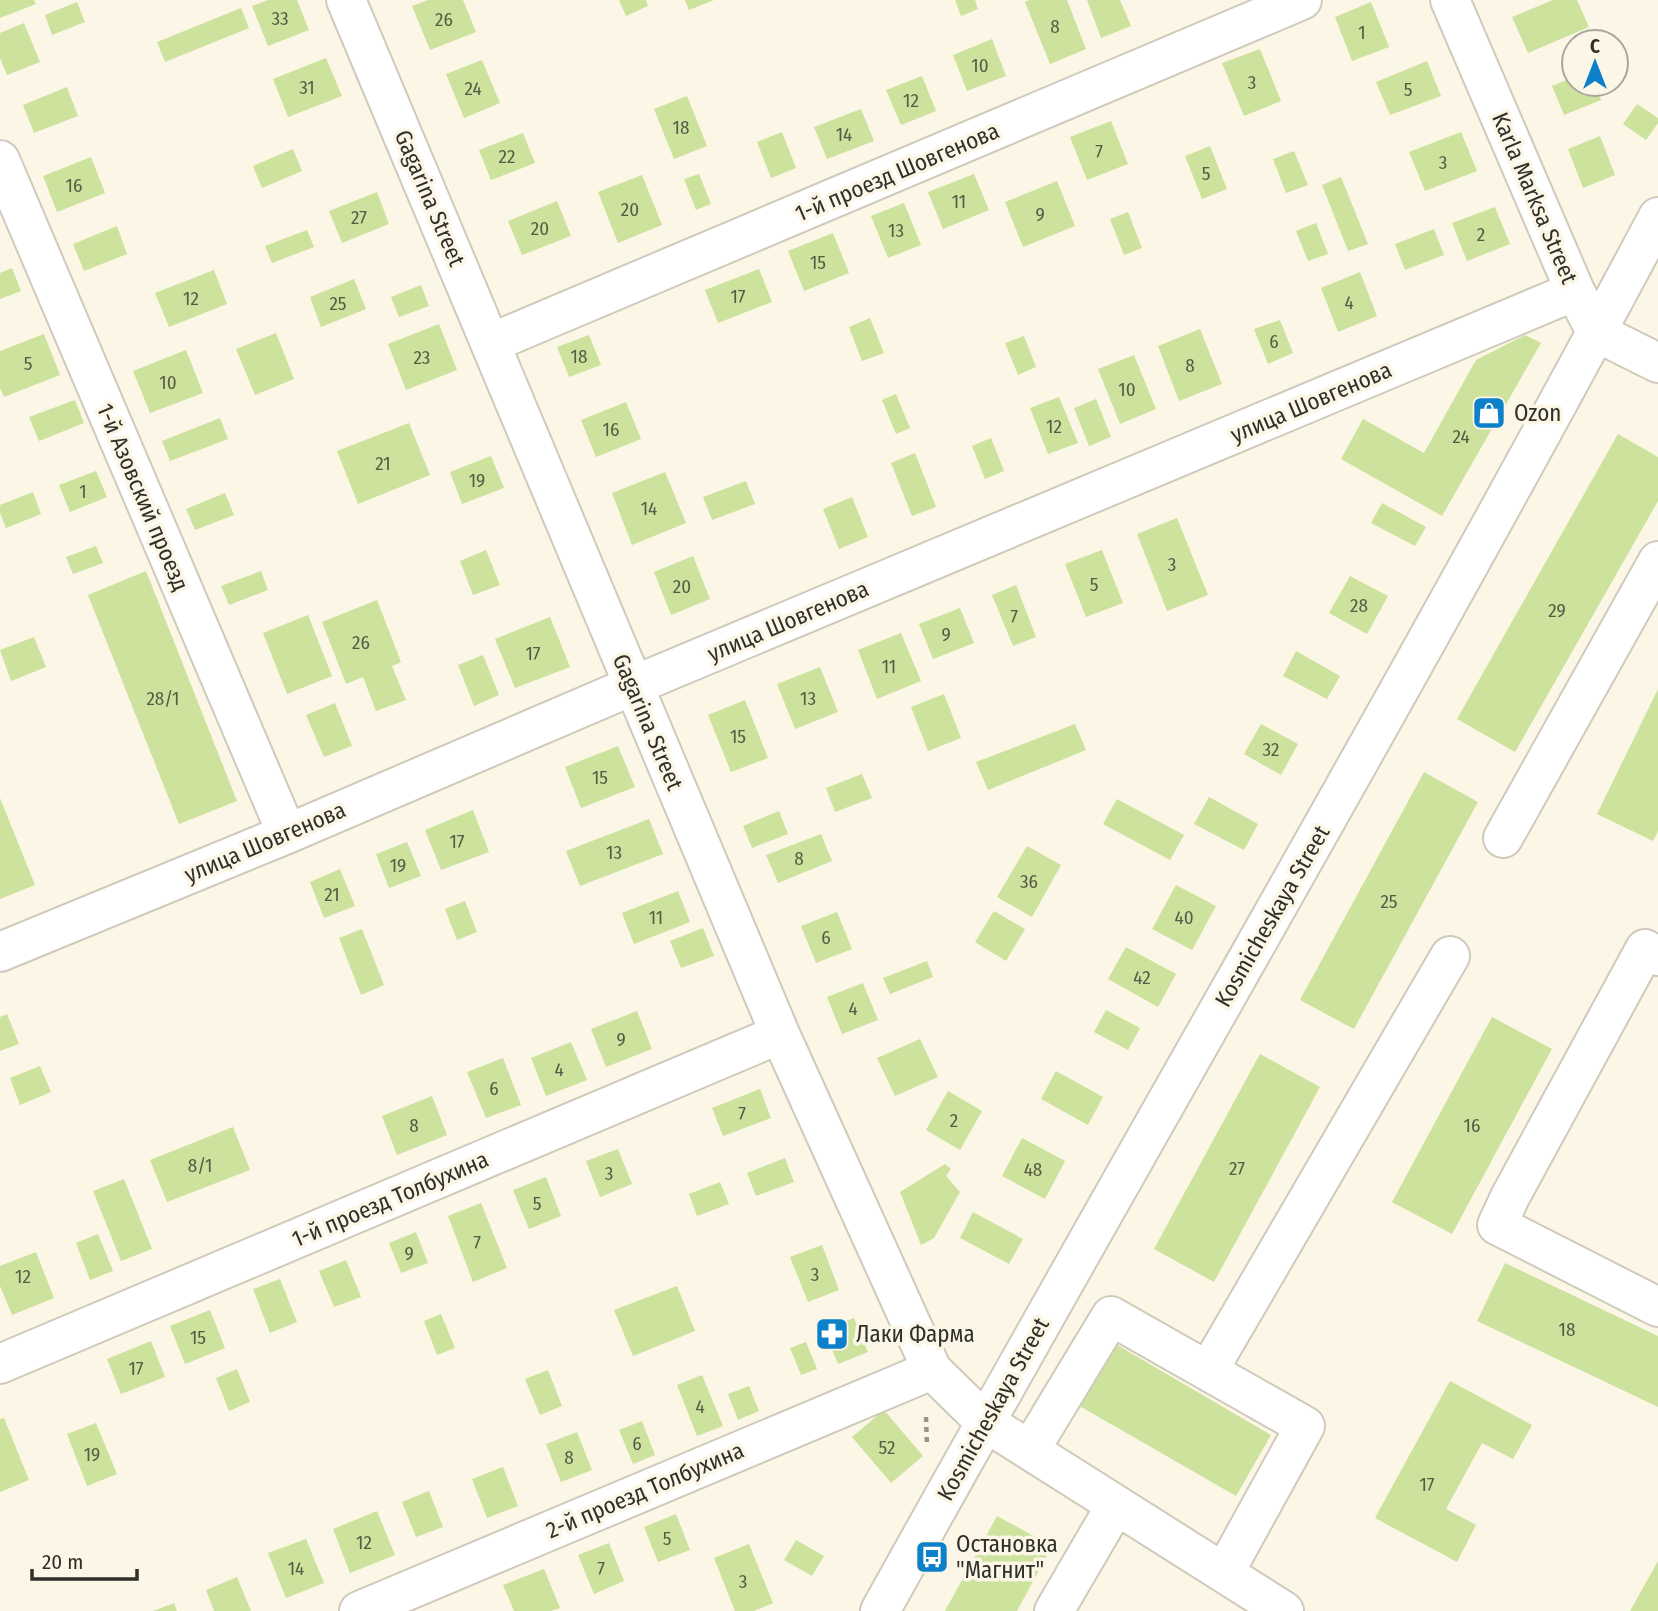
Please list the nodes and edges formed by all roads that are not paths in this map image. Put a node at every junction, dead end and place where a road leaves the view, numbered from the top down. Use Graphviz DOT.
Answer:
graph roads {
  1 [pos="1302,0"];
  2 [pos="1450,0"];
  3 [pos="349,1"];
  4 [pos="0,160"];
  5 [pos="1658,217"];
  6 [pos="1576,291"];
  7 [pos="1597,332"];
  8 [pos="491,343"];
  9 [pos="1658,363"];
  10 [pos="1658,561"];
  11 [pos="633,686"];
  12 [pos="287,834"];
  13 [pos="1503,838"];
  14 [pos="1654,942"];
  15 [pos="0,952"];
  16 [pos="1450,956"];
  17 [pos="780,1034"];
  18 [pos="1658,1307"];
  19 [pos="0,1364"];
  20 [pos="932,1370"];
  21 [pos="1208,1371"];
  22 [pos="985,1422"];
  23 [pos="1030,1450"];
  24 [pos="1116,1504"];
  25 [pos="1224,1573"];
  26 [pos="359,1611"];
  27 [pos="880,1611"];
  28 [pos="1054,1611"];
  29 [pos="1284,1611"];
  1 -- 8 [label="street, 1-й проезд Шовгенова"];
  2 -- 6 [label="street, Karla Marksa Street"];
  3 -- 8 [label="street, Gagarina Street"];
  4 -- 12 [label="street, 1-й Азовский проезд"];
  5 -- 7 [label="street, Kosmicheskaya Street"];
  6 -- 7 [label="street, Karla Marksa Street"];
  6 -- 11 [label="street, улица Шовгенова"];
  7 -- 9 [label="street"];
  7 -- 22 [label="street, Kosmicheskaya Street"];
  8 -- 11 [label="street, Gagarina Street"];
  10 -- 13 [label="street"];
  11 -- 12 [label="street, улица Шовгенова"];
  11 -- 17 [label="street, Gagarina Street"];
  12 -- 15 [label="street, улица Шовгенова"];
  14 -- 18 [label="street"];
  16 -- 21 [label="street"];
  17 -- 19 [label="street, 1-й проезд Толбухина"];
  17 -- 20 [label="street, Gagarina Street"];
  20 -- 22 [label="street, Gagarina Street"];
  20 -- 26 [label="street, 2-й проезд Толбухина"];
  21 -- 23 [label="street"];
  21 -- 25 [label="street"];
  22 -- 23 [label="street, Gagarina Street"];
  22 -- 27 [label="street, Kosmicheskaya Street"];
  23 -- 24 [label="street, Gagarina Street"];
  24 -- 25 [label="street, Gagarina Street"];
  24 -- 28 [label="street"];
  25 -- 29 [label="street, Gagarina Street"];
}
